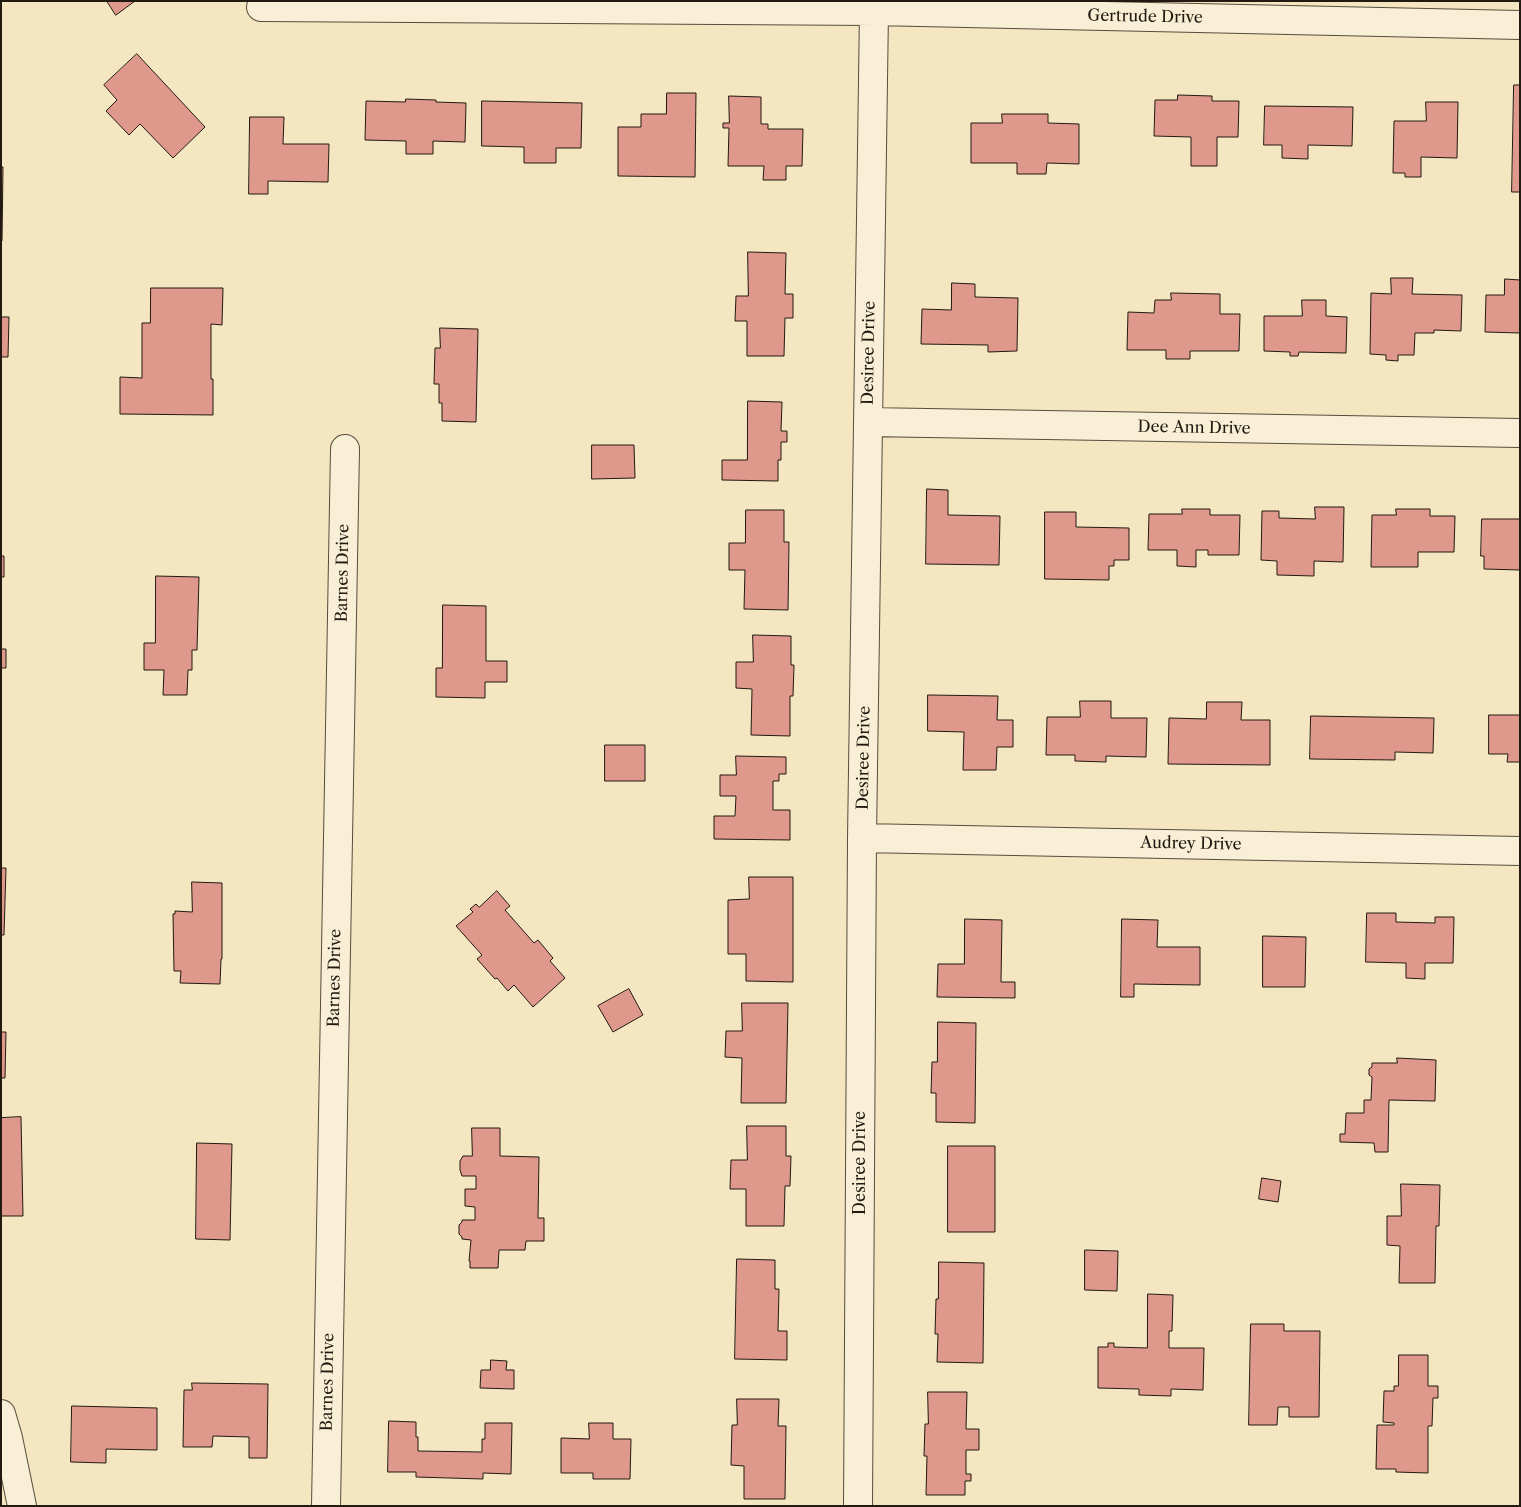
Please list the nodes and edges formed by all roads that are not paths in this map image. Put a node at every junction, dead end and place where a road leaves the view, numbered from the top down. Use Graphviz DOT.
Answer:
graph roads {
  1 [pos="261,7"];
  2 [pos="874,11"];
  3 [pos="1520,25"];
  4 [pos="868,422"];
  5 [pos="1520,433"];
  6 [pos="345,449"];
  7 [pos="862,838"];
  8 [pos="1520,850"];
  9 [pos="1,1414"];
  10 [pos="22,1506"];
  11 [pos="326,1506"];
  12 [pos="858,1506"];
  1 -- 2 [label="street, Gertrude Drive"];
  2 -- 3 [label="street, Gertrude Drive"];
  2 -- 4 [label="street, Desiree Drive"];
  4 -- 5 [label="street, Dee Ann Drive"];
  4 -- 7 [label="street, Desiree Drive"];
  6 -- 11 [label="street, Barnes Drive"];
  7 -- 8 [label="street, Audrey Drive"];
  7 -- 12 [label="street, Desiree Drive"];
  9 -- 10 [label="street"];
}
